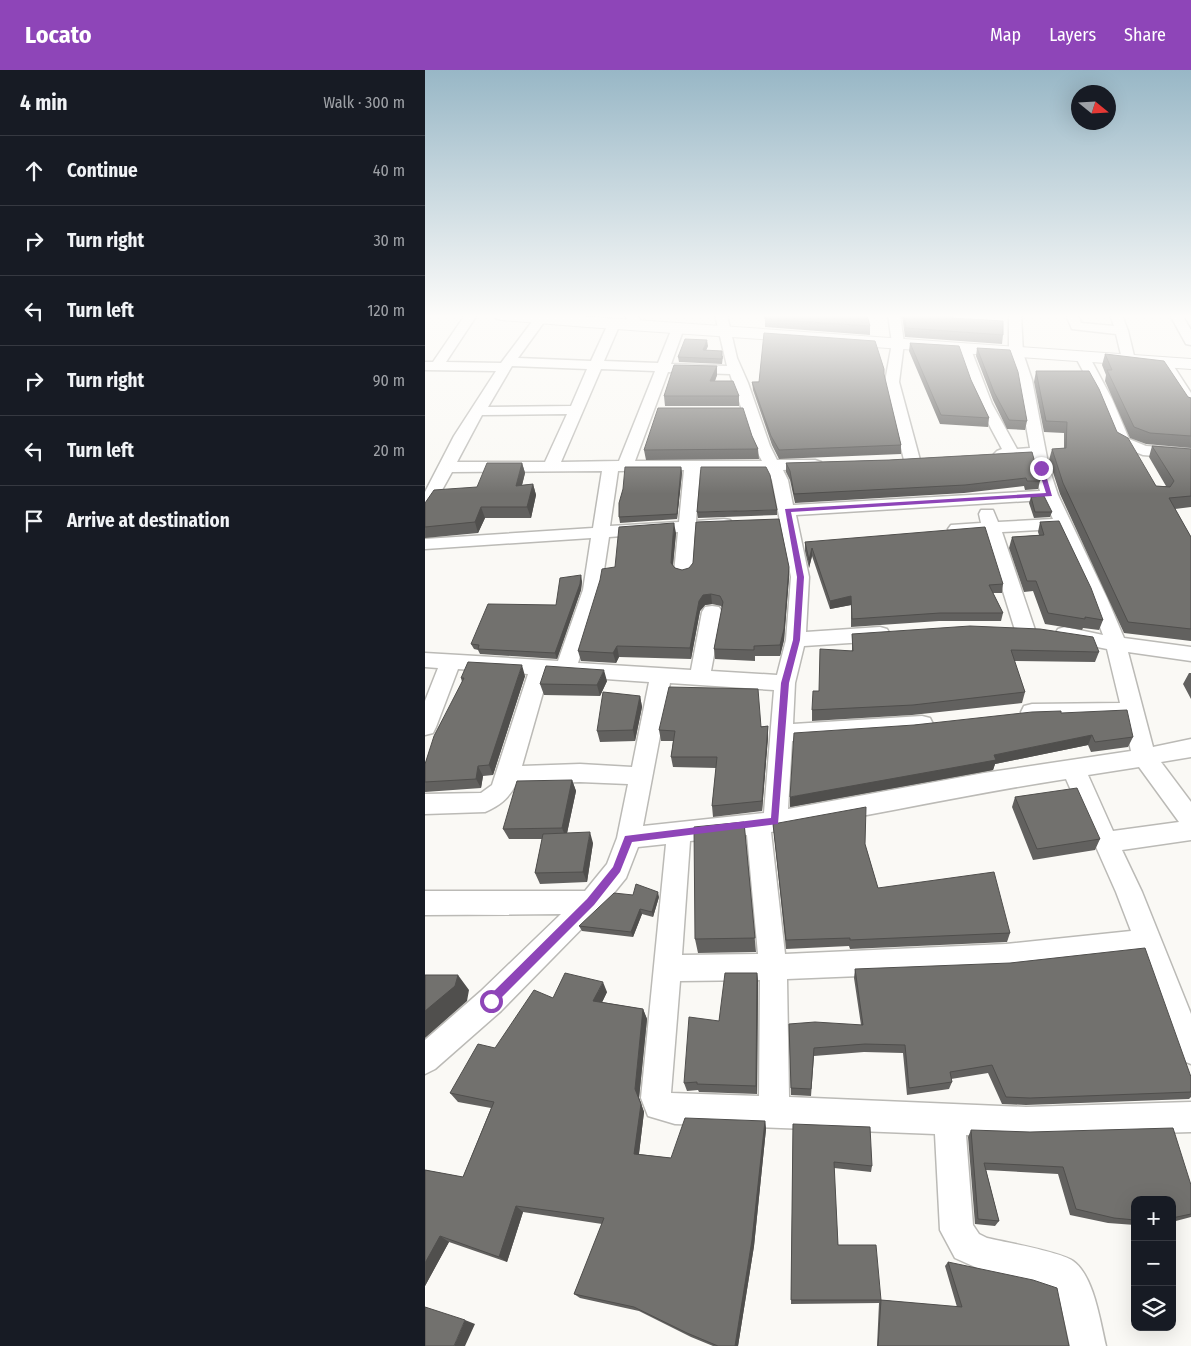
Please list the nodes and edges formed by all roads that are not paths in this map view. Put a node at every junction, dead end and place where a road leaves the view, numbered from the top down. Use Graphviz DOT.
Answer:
graph roads {
  1 [pos="501,375"];
  2 [pos="591,375"];
  3 [pos="660,375"];
  4 [pos="737,375"];
  5 [pos="893,375"];
  6 [pos="974,375"];
  7 [pos="1023,375"];
  8 [pos="1091,375"];
  9 [pos="1172,375"];
  10 [pos="1191,404"];
  11 [pos="576,410"];
  12 [pos="478,411"];
  13 [pos="645,412"];
  14 [pos="665,412"];
  15 [pos="732,412"];
  16 [pos="751,412"];
  17 [pos="1133,448"];
  18 [pos="1039,452"];
  19 [pos="1013,454"];
  20 [pos="1191,454"];
  21 [pos="985,455"];
  22 [pos="931,459"];
  23 [pos="912,460"];
  24 [pos="896,461"];
  25 [pos="830,464"];
  26 [pos="551,466"];
  27 [pos="618,466"];
  28 [pos="692,466"];
  29 [pos="773,466"];
  30 [pos="1144,466"];
  31 [pos="447,467"];
  32 [pos="1050,495"];
  33 [pos="981,498"];
  34 [pos="425,506"];
  35 [pos="783,518"];
  36 [pos="744,523"];
  37 [pos="1062,524"];
  38 [pos="686,526"];
  39 [pos="991,526"];
  40 [pos="937,531"];
  41 [pos="601,532"];
  42 [pos="425,544"];
  43 [pos="683,573"];
  44 [pos="713,612"];
  45 [pos="896,632"];
  46 [pos="797,640"];
  47 [pos="1116,644"];
  48 [pos="1191,654"];
  49 [pos="425,660"];
  50 [pos="451,662"];
  51 [pos="540,667"];
  52 [pos="565,669"];
  53 [pos="661,674"];
  54 [pos="701,677"];
  55 [pos="785,683"];
  56 [pos="1132,710"];
  57 [pos="1010,714"];
  58 [pos="941,722"];
  59 [pos="425,727"];
  60 [pos="781,733"];
  61 [pos="1191,748"];
  62 [pos="1144,758"];
  63 [pos="1073,768"];
  64 [pos="508,775"];
  65 [pos="640,776"];
  66 [pos="425,804"];
  67 [pos="1191,820"];
  68 [pos="766,822"];
  69 [pos="1191,830"];
  70 [pos="679,833"];
  71 [pos="629,838"];
  72 [pos="1106,842"];
  73 [pos="591,902"];
  74 [pos="425,903"];
  75 [pos="1149,942"];
  76 [pos="773,967"];
  77 [pos="667,968"];
  78 [pos="1191,1050"];
  79 [pos="425,1059"];
  80 [pos="774,1112"];
  81 [pos="1191,1117"];
  82 [pos="949,1120"];
  83 [pos="1088,1346"];
  1 -- 12 [label="street"];
  2 -- 11 [label="street"];
  3 -- 13 [label="street"];
  4 -- 16 [label="street"];
  5 -- 23 [label="street"];
  6 -- 19 [label="street"];
  7 -- 18 [label="street"];
  8 -- 17 [label="street"];
  9 -- 10 [label="street"];
  11 -- 12 [label="street"];
  11 -- 26 [label="street"];
  12 -- 31 [label="street"];
  13 -- 14 [label="street"];
  13 -- 27 [label="street"];
  15 -- 16 [label="street"];
  16 -- 29 [label="street"];
  17 -- 20 [label="street"];
  17 -- 30 [label="street"];
  18 -- 19 [label="street"];
  18 -- 32 [label="street"];
  19 -- 21 [label="street"];
  22 -- 23 [label="street"];
  23 -- 24 [label="street"];
  25 -- 29 [label="street"];
  26 -- 27 [label="street"];
  26 -- 31 [label="street"];
  27 -- 28 [label="street"];
  27 -- 41 [label="street"];
  28 -- 29 [label="street"];
  28 -- 38 [label="street"];
  29 -- 35 [label="street"];
  31 -- 34 [label="street"];
  32 -- 33 [label="street"];
  32 -- 37 [label="street"];
  33 -- 35 [label="street"];
  33 -- 39 [label="street"];
  35 -- 46 [label="street"];
  36 -- 38 [label="street"];
  37 -- 39 [label="street"];
  37 -- 47 [label="street"];
  38 -- 41 [label="street"];
  38 -- 43 [label="street"];
  39 -- 40 [label="street"];
  39 -- 47 [label="street"];
  41 -- 42 [label="street"];
  41 -- 52 [label="street"];
  44 -- 54 [label="street"];
  45 -- 46 [label="street"];
  46 -- 55 [label="street"];
  47 -- 48 [label="street"];
  47 -- 56 [label="street"];
  49 -- 50 [label="street"];
  50 -- 51 [label="street"];
  50 -- 59 [label="street"];
  51 -- 52 [label="street"];
  51 -- 64 [label="street"];
  52 -- 53 [label="street"];
  53 -- 54 [label="street"];
  53 -- 65 [label="street"];
  54 -- 55 [label="street"];
  55 -- 60 [label="street"];
  56 -- 57 [label="street"];
  56 -- 62 [label="street"];
  58 -- 60 [label="street"];
  60 -- 68 [label="street"];
  61 -- 62 [label="street"];
  62 -- 63 [label="street"];
  62 -- 67 [label="street"];
  63 -- 68 [label="street"];
  63 -- 72 [label="street"];
  64 -- 65 [label="street"];
  64 -- 66 [label="street"];
  65 -- 71 [label="street"];
  68 -- 70 [label="street"];
  68 -- 76 [label="street"];
  69 -- 72 [label="street"];
  70 -- 71 [label="street"];
  70 -- 77 [label="street"];
  71 -- 73 [label="street"];
  72 -- 75 [label="street"];
  73 -- 74 [label="street"];
  73 -- 79 [label="street"];
  75 -- 76 [label="street"];
  75 -- 78 [label="street"];
  76 -- 77 [label="street"];
  76 -- 80 [label="street"];
  77 -- 80 [label="street"];
  80 -- 82 [label="street"];
  81 -- 82 [label="street"];
  82 -- 83 [label="street"];
}
